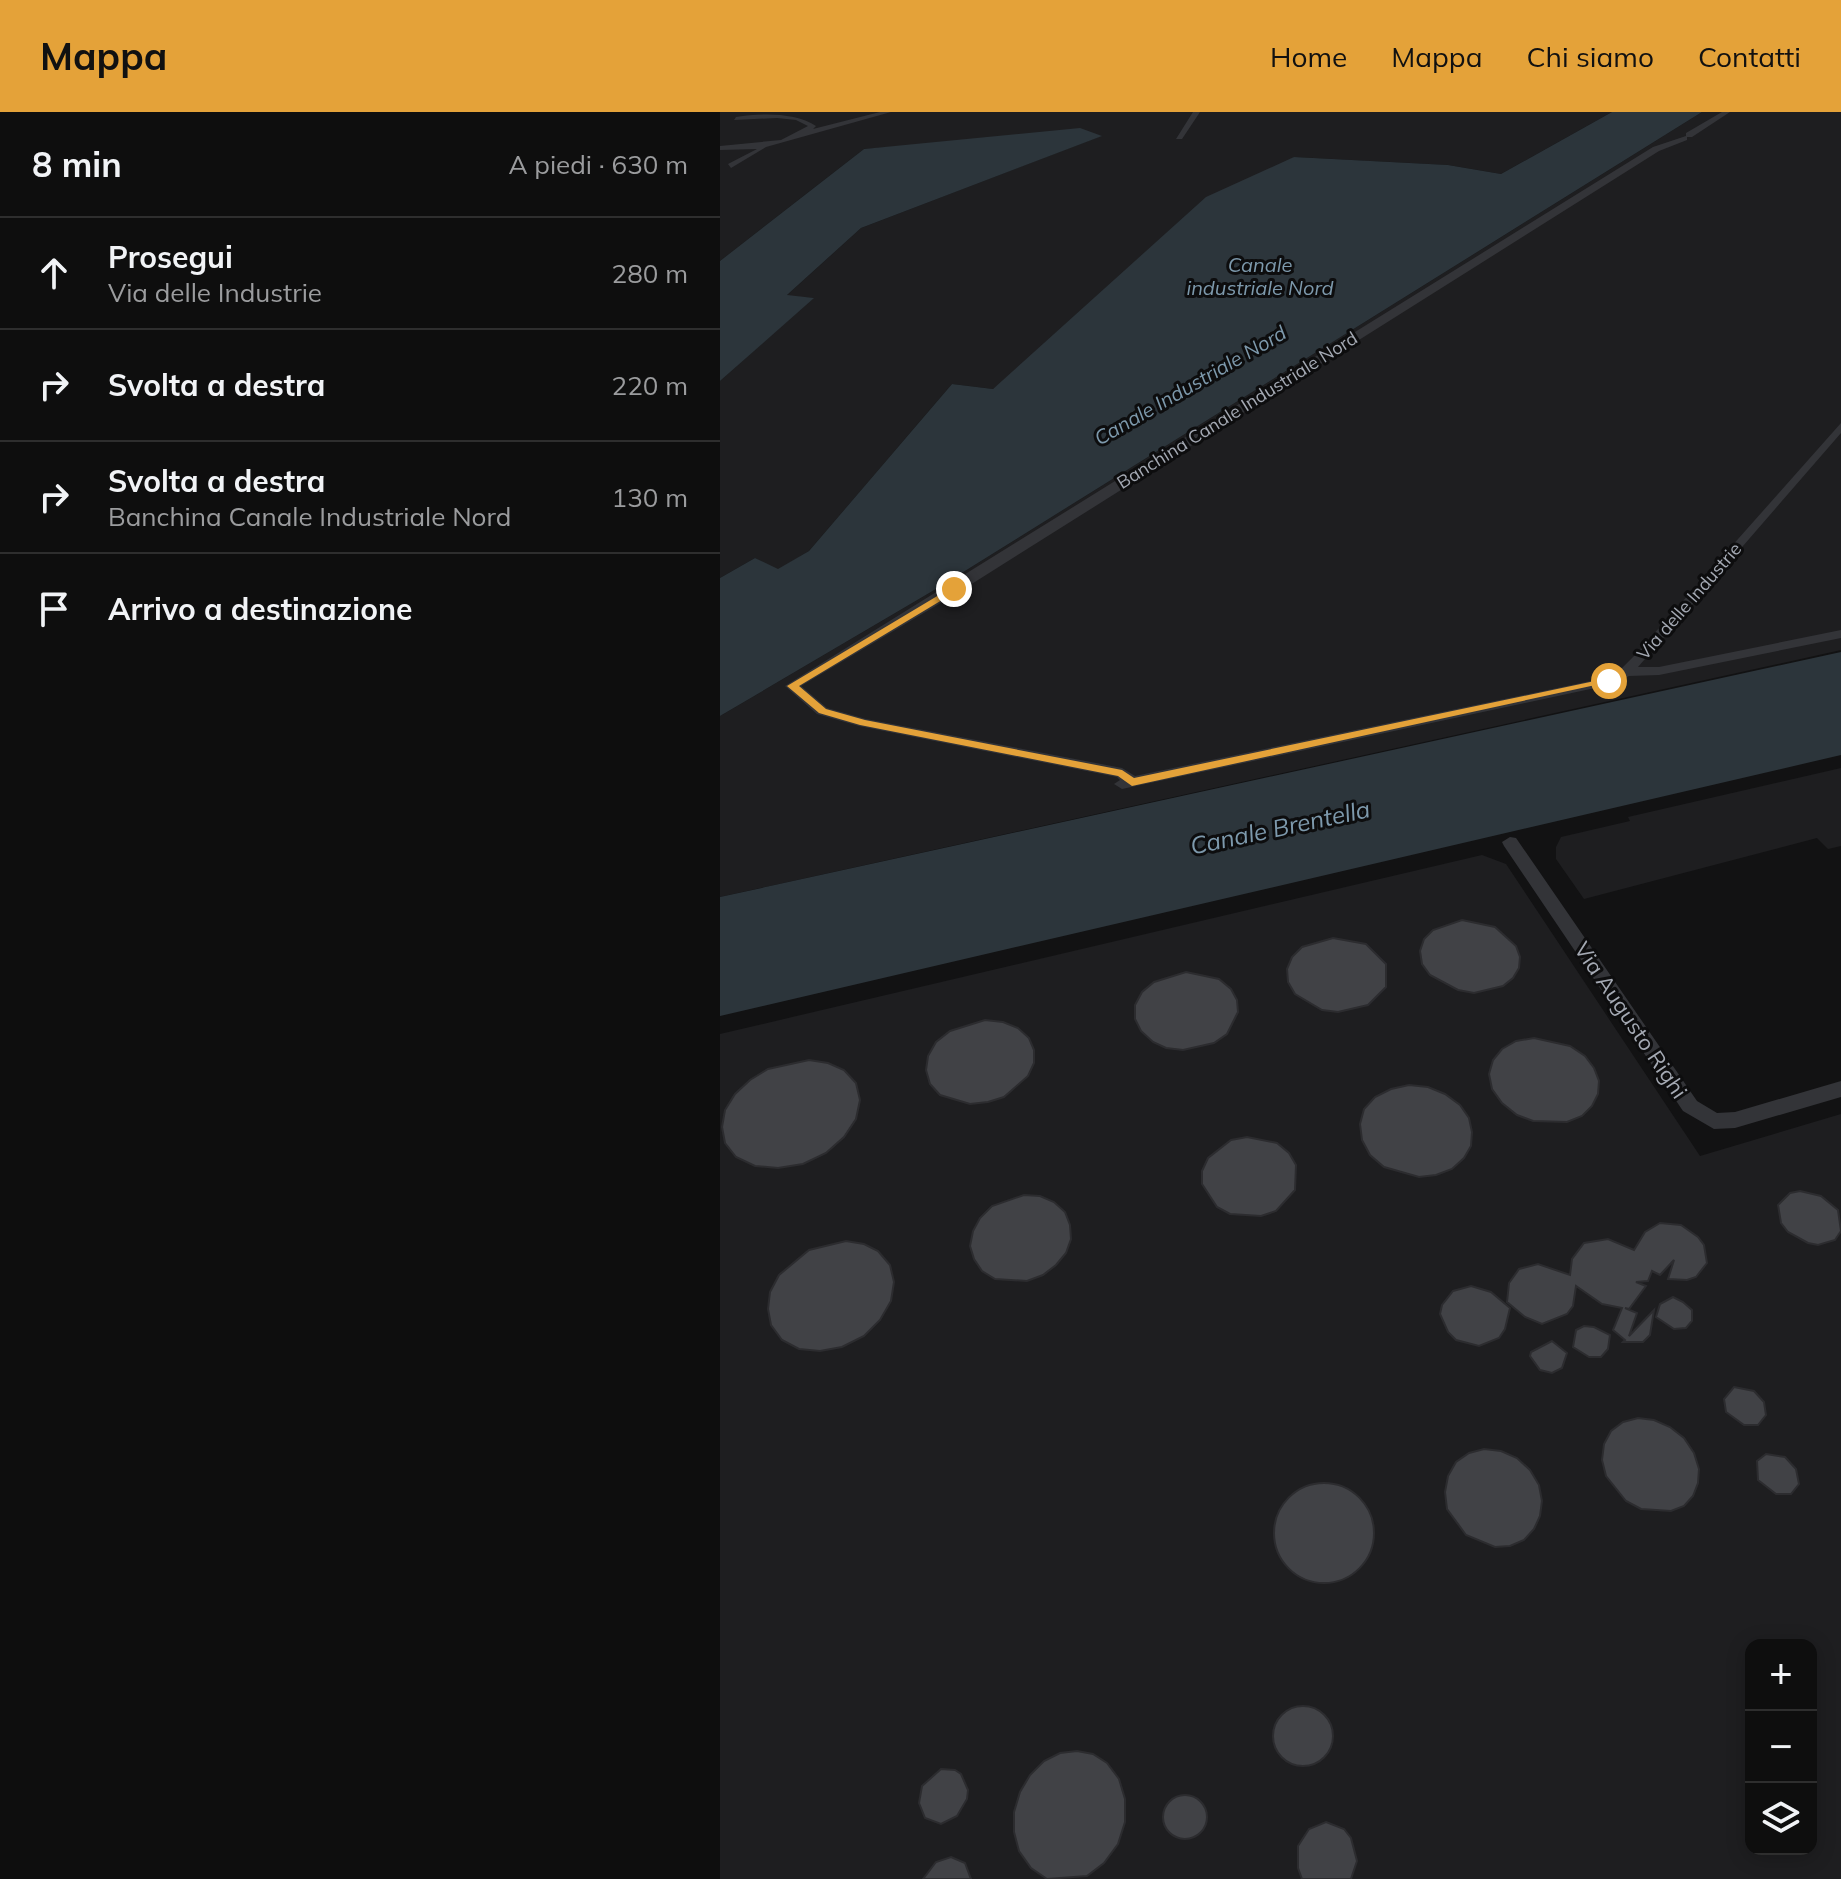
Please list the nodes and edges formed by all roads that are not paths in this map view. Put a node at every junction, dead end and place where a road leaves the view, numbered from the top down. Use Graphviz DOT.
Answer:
graph roads {
  1 [pos="757,112"];
  2 [pos="879,112"];
  3 [pos="888,112"];
  4 [pos="1197,112"];
  5 [pos="1727,112"];
  6 [pos="805,119"];
  7 [pos="805,133"];
  8 [pos="1179,137"];
  9 [pos="777,142"];
  10 [pos="721,149"];
  11 [pos="731,166"];
  12 [pos="720,173"];
  13 [pos="1841,426"];
  14 [pos="1841,634"];
  15 [pos="1626,672"];
  16 [pos="1126,783"];
  17 [pos="1510,842"];
  18 [pos="1841,1089"];
  1 -- 6 [label="street"];
  2 -- 6 [label="street"];
  3 -- 7 [label="street"];
  4 -- 8 [label="street"];
  5 -- 16 [label="street, Banchina Canale Industriale Nord"];
  6 -- 7 [label="street"];
  7 -- 9 [label="street"];
  9 -- 10 [label="street"];
  9 -- 11 [label="street"];
  10 -- 11 [label="street"];
  11 -- 12 [label="street"];
  13 -- 15 [label="street, Via delle Industrie"];
  14 -- 15 [label="street"];
  15 -- 16 [label="street, Via delle Industrie"];
  17 -- 18 [label="street, Via Augusto Righi"];
}
